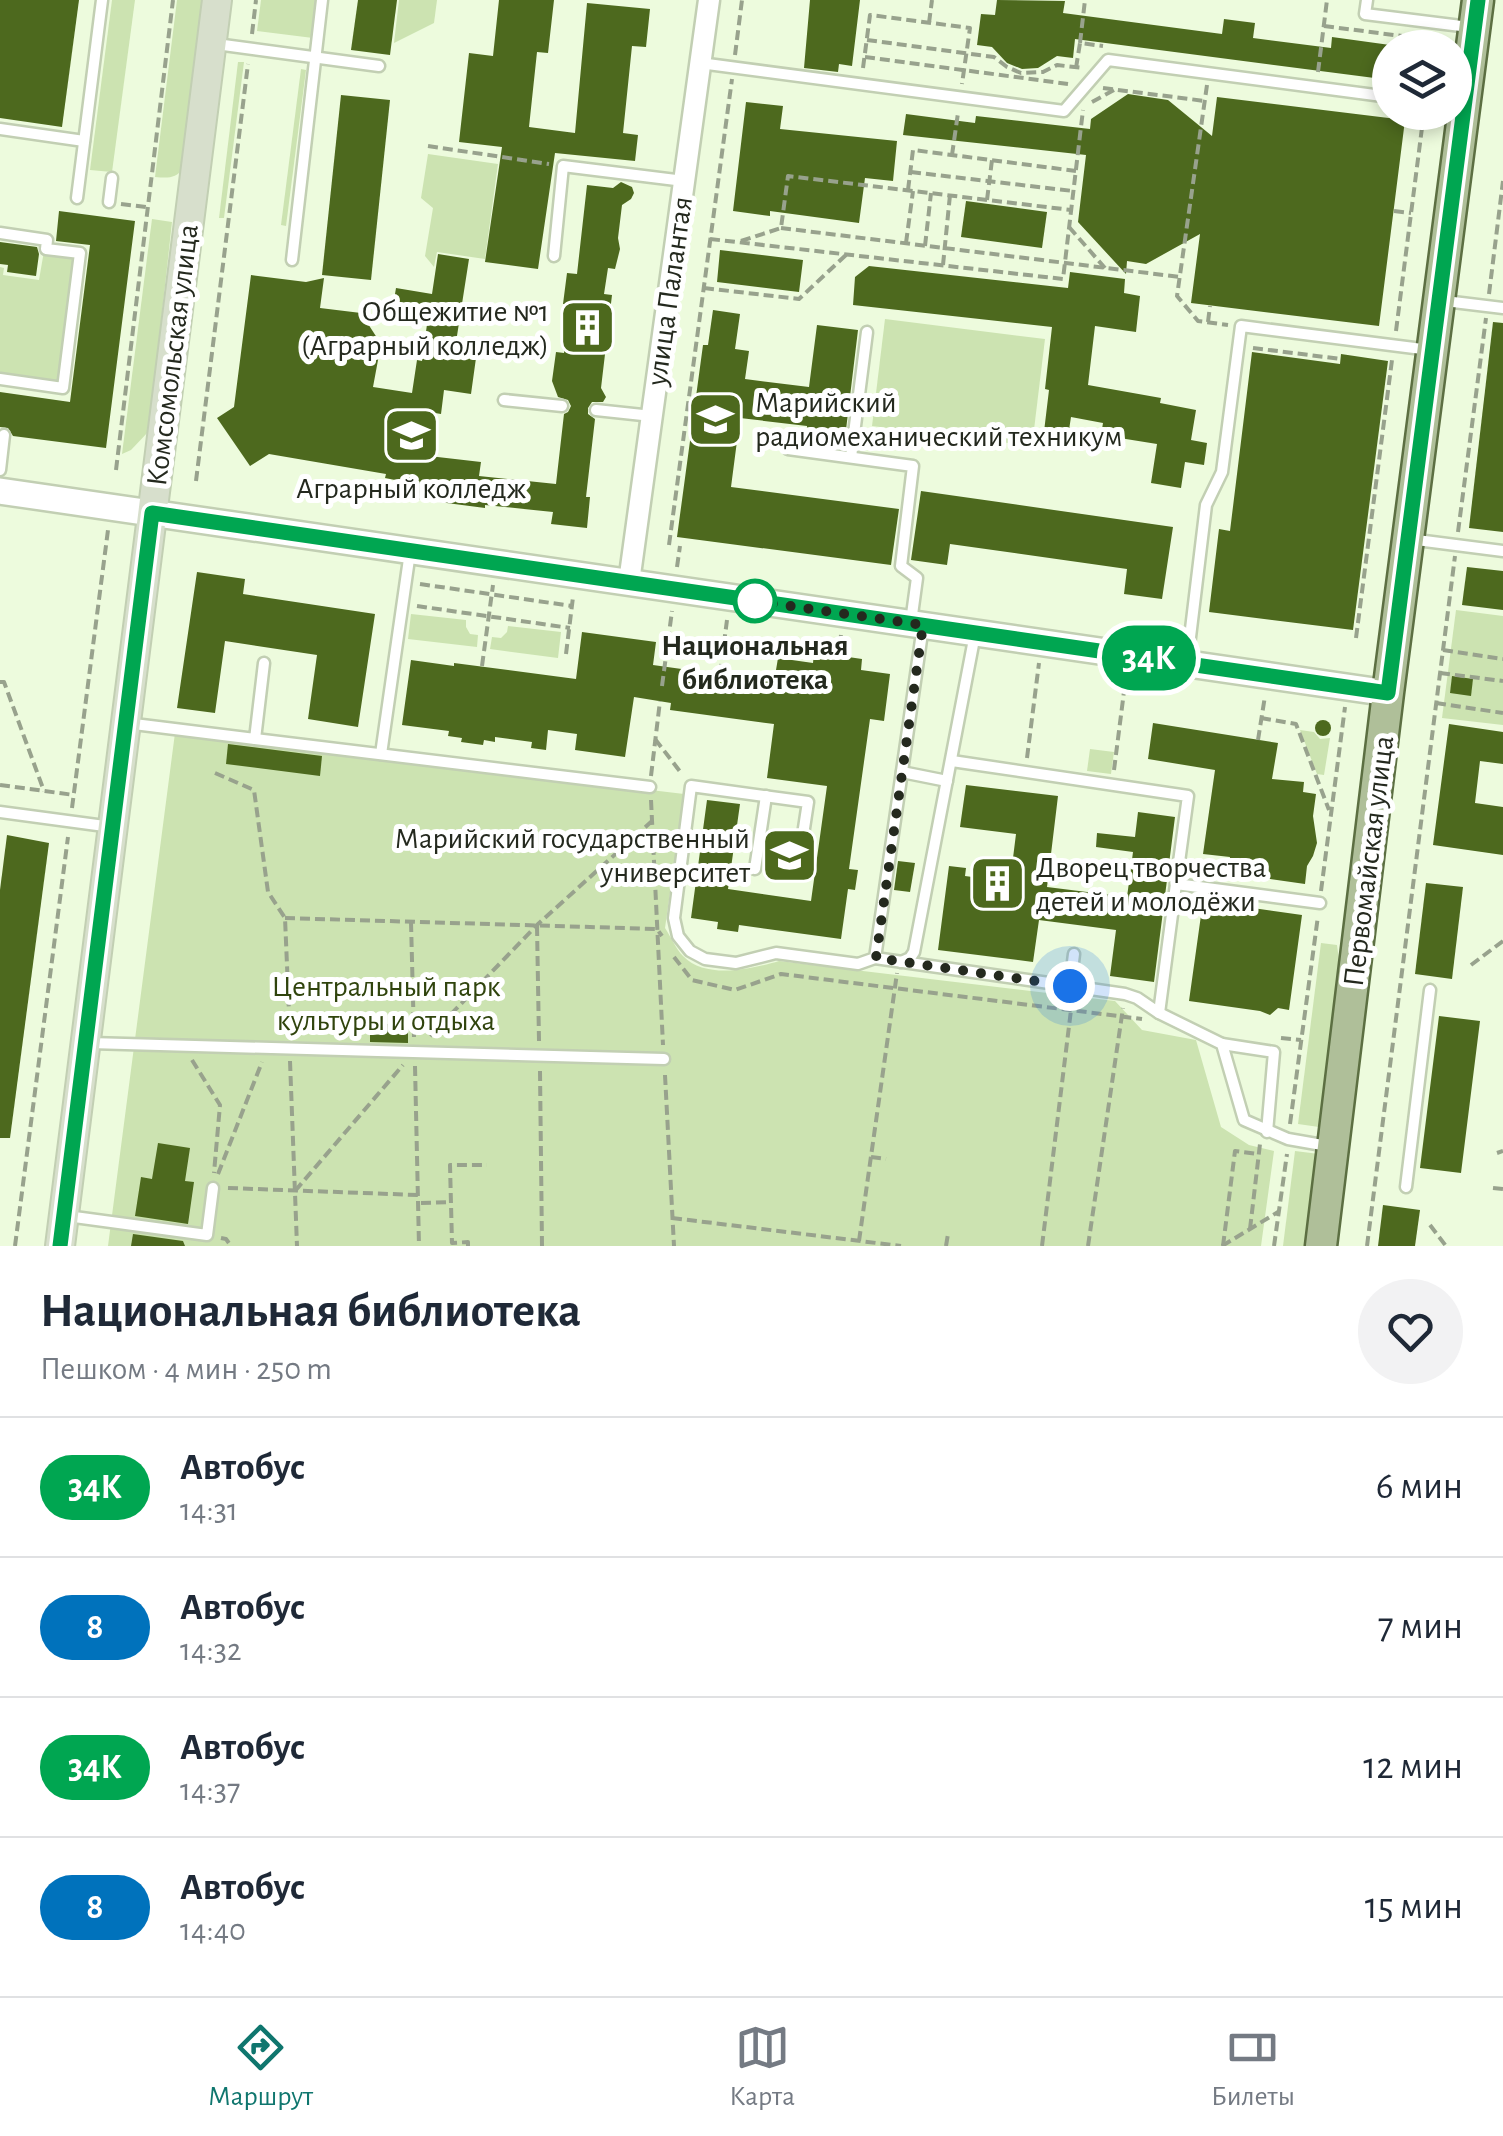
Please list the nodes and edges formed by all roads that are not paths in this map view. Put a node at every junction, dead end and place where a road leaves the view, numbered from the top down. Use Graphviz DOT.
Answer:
graph roads {
  1 [pos="102,0"];
  2 [pos="217,0"];
  3 [pos="322,0"];
  4 [pos="708,0"];
  5 [pos="1367,0"];
  6 [pos="1476,14"];
  7 [pos="212,44"];
  8 [pos="316,57"];
  9 [pos="700,62"];
  10 [pos="378,66"];
  11 [pos="1372,94"];
  12 [pos="0,130"];
  13 [pos="1457,130"];
  14 [pos="84,142"];
  15 [pos="112,178"];
  16 [pos="684,182"];
  17 [pos="77,198"];
  18 [pos="109,202"];
  19 [pos="0,234"];
  20 [pos="554,256"];
  21 [pos="292,260"];
  22 [pos="1439,300"];
  23 [pos="1503,308"];
  24 [pos="867,332"];
  25 [pos="1432,351"];
  26 [pos="6,380"];
  27 [pos="10,394"];
  28 [pos="504,400"];
  29 [pos="562,406"];
  30 [pos="596,410"];
  31 [pos="652,416"];
  32 [pos="4,435"];
  33 [pos="788,449"];
  34 [pos="850,457"];
  35 [pos="0,470"];
  36 [pos="0,490"];
  37 [pos="152,513"];
  38 [pos="1408,538"];
  39 [pos="410,550"];
  40 [pos="1503,551"];
  41 [pos="629,582"];
  42 [pos="917,624"];
  43 [pos="975,633"];
  44 [pos="264,662"];
  45 [pos="1187,663"];
  46 [pos="1388,693"];
  47 [pos="125,723"];
  48 [pos="255,739"];
  49 [pos="381,754"];
  50 [pos="952,760"];
  51 [pos="902,772"];
  52 [pos="948,781"];
  53 [pos="650,787"];
  54 [pos="766,796"];
  55 [pos="0,812"];
  56 [pos="113,827"];
  57 [pos="755,869"];
  58 [pos="797,874"];
  59 [pos="1176,884"];
  60 [pos="1320,903"];
  61 [pos="1074,954"];
  62 [pos="876,958"];
  63 [pos="900,962"];
  64 [pos="1070,986"];
  65 [pos="1430,990"];
  66 [pos="1159,1012"];
  67 [pos="86,1043"];
  68 [pos="1222,1044"];
  69 [pos="664,1059"];
  70 [pos="1264,1130"];
  71 [pos="1334,1147"];
  72 [pos="1406,1187"];
  73 [pos="213,1188"];
  74 [pos="64,1216"];
  75 [pos="60,1246"];
  76 [pos="1322,1246"];
  1 -- 14 [label="lane"];
  2 -- 7 [label="main road, Комсомольская улица"];
  3 -- 8 [label="lane"];
  4 -- 9 [label="street, улица Палантая"];
  5 -- 6 [label="lane"];
  7 -- 8 [label="lane"];
  7 -- 37 [label="main road, Комсомольская улица"];
  8 -- 10 [label="lane"];
  8 -- 21 [label="lane"];
  9 -- 11 [label="lane"];
  9 -- 16 [label="street, улица Палантая"];
  12 -- 14 [label="lane"];
  13 -- 22 [label="main road, Первомайская улица"];
  14 -- 17 [label="lane"];
  15 -- 18 [label="lane"];
  16 -- 20 [label="lane"];
  16 -- 31 [label="street, улица Палантая"];
  19 -- 26 [label="lane"];
  22 -- 23 [label="lane"];
  22 -- 25 [label="main road, Первомайская улица"];
  24 -- 34 [label="lane"];
  25 -- 38 [label="main road, Первомайская улица"];
  25 -- 45 [label="lane"];
  26 -- 27 [label="lane"];
  28 -- 29 [label="lane"];
  30 -- 31 [label="lane"];
  31 -- 41 [label="street, улица Палантая"];
  32 -- 35 [label="lane"];
  33 -- 34 [label="lane"];
  34 -- 42 [label="lane"];
  36 -- 37 [label="street"];
  37 -- 39 [label="street"];
  37 -- 47 [label="main road, Комсомольская улица"];
  38 -- 40 [label="lane"];
  38 -- 46 [label="main road, Первомайская улица"];
  39 -- 41 [label="street"];
  39 -- 49 [label="lane"];
  41 -- 42 [label="street"];
  42 -- 43 [label="street"];
  42 -- 51 [label="lane"];
  43 -- 45 [label="street"];
  43 -- 50 [label="lane"];
  44 -- 48 [label="lane"];
  45 -- 46 [label="street"];
  46 -- 71 [label="main road, Первомайская улица"];
  47 -- 48 [label="lane"];
  47 -- 56 [label="main road, Комсомольская улица"];
  48 -- 49 [label="lane"];
  49 -- 53 [label="lane"];
  50 -- 52 [label="lane"];
  50 -- 59 [label="lane"];
  51 -- 52 [label="lane"];
  51 -- 62 [label="lane"];
  52 -- 63 [label="lane"];
  54 -- 57 [label="lane"];
  54 -- 58 [label="lane"];
  54 -- 62 [label="lane"];
  55 -- 56 [label="lane"];
  56 -- 67 [label="main road, Комсомольская улица"];
  59 -- 60 [label="lane"];
  59 -- 66 [label="lane"];
  61 -- 64 [label="lane"];
  62 -- 63 [label="lane"];
  63 -- 64 [label="lane"];
  64 -- 66 [label="lane"];
  65 -- 72 [label="lane"];
  66 -- 68 [label="lane"];
  67 -- 69 [label="lane"];
  67 -- 74 [label="main road, Комсомольская улица"];
  68 -- 70 [label="lane"];
  68 -- 70 [label="lane"];
  70 -- 71 [label="lane"];
  71 -- 76 [label="main road, Первомайская улица"];
  73 -- 74 [label="lane"];
  74 -- 75 [label="main road, Комсомольская улица"];
}
